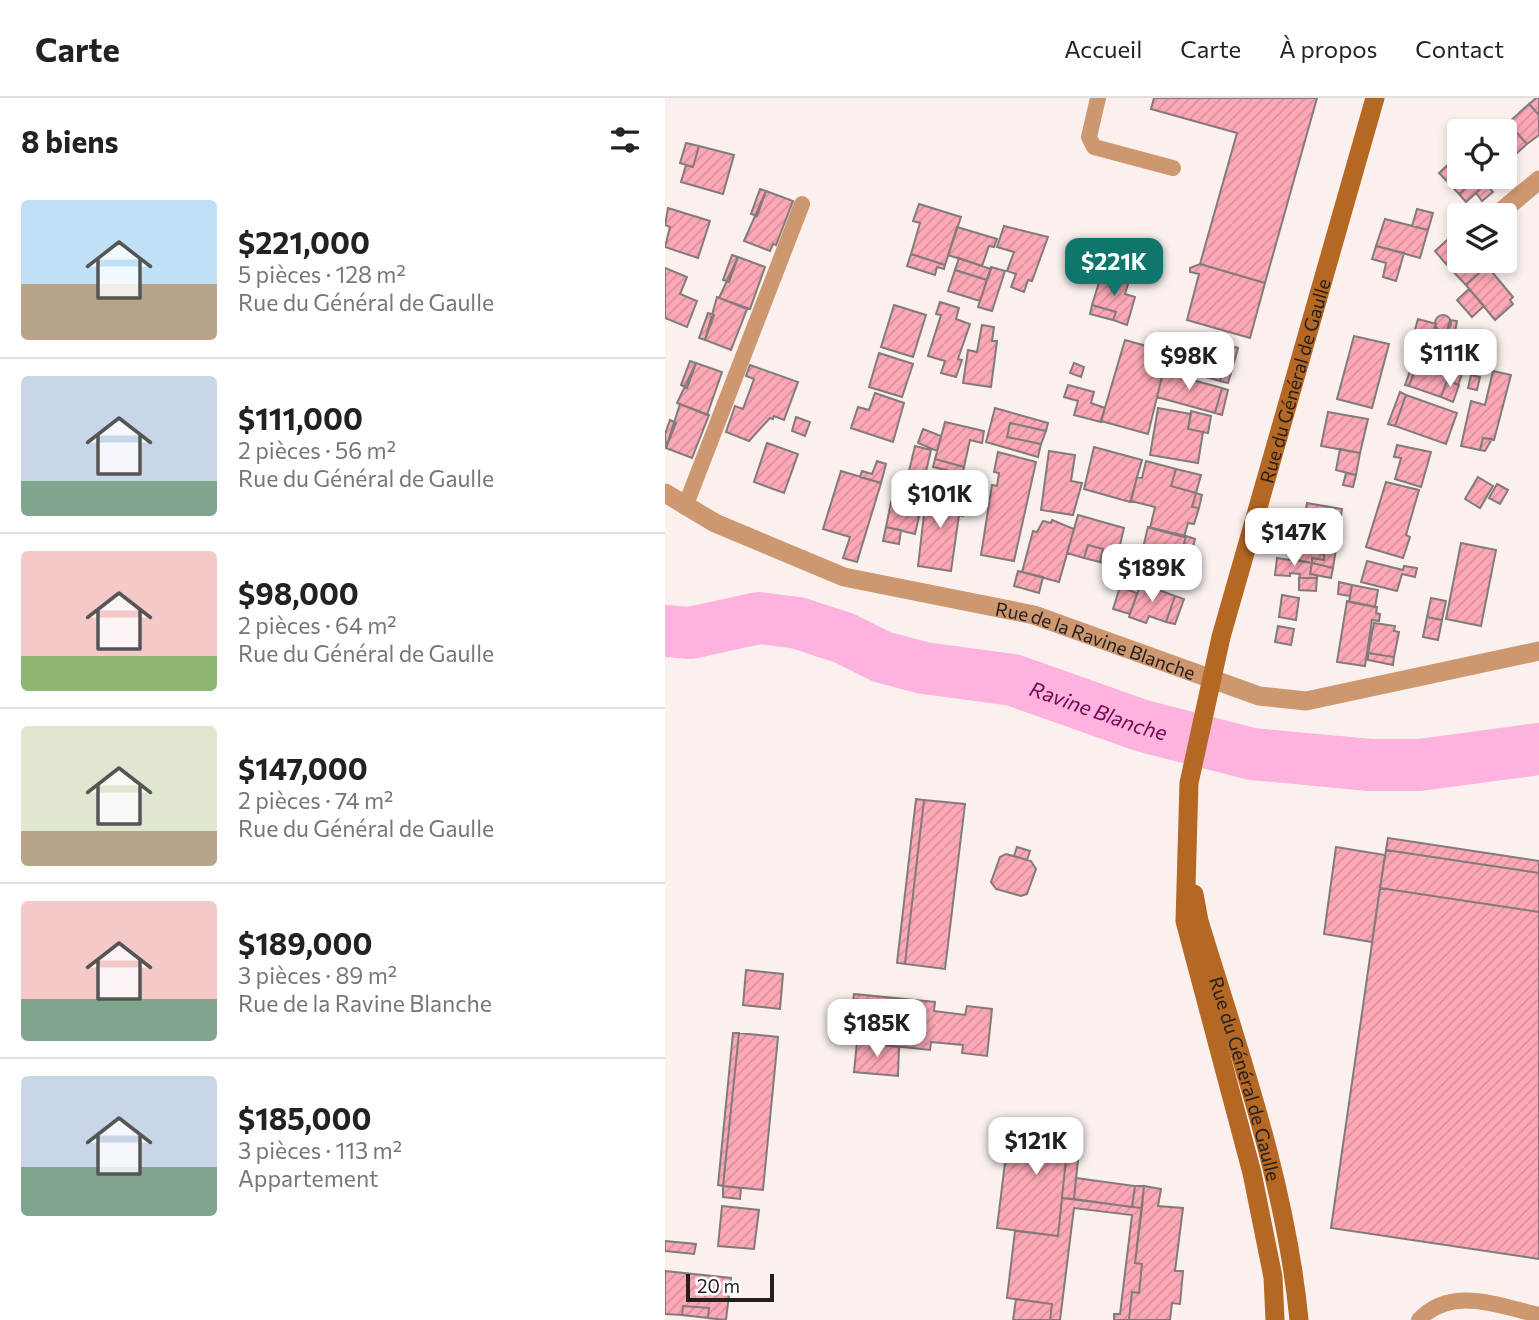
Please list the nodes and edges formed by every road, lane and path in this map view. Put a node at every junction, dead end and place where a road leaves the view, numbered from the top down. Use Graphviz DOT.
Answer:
graph roads {
  1 [pos="1098,98"];
  2 [pos="1377,98"];
  3 [pos="1173,168"];
  4 [pos="1539,180"];
  5 [pos="1511,203"];
  6 [pos="802,204"];
  7 [pos="665,493"];
  8 [pos="685,507"];
  9 [pos="1539,651"];
  10 [pos="1212,681"];
  11 [pos="1185,841"];
  12 [pos="1539,1315"];
  13 [pos="1275,1320"];
  14 [pos="1299,1320"];
  15 [pos="1419,1320"];
  1 -- 3 [label="lane"];
  2 -- 10 [label="main road, Rue du Général de Gaulle"];
  4 -- 5 [label="street"];
  6 -- 8 [label="lane"];
  7 -- 8 [label="street, Rue de la Ravine Blanche"];
  8 -- 10 [label="street, Rue de la Ravine Blanche"];
  9 -- 10 [label="street, Rue de la Ravine Blanche"];
  10 -- 11 [label="main road, Rue du Général de Gaulle"];
  11 -- 13 [label="main road, Rue du Général de Gaulle"];
  11 -- 14 [label="main road, Rue du Général de Gaulle"];
  12 -- 15 [label="lane"];
}
